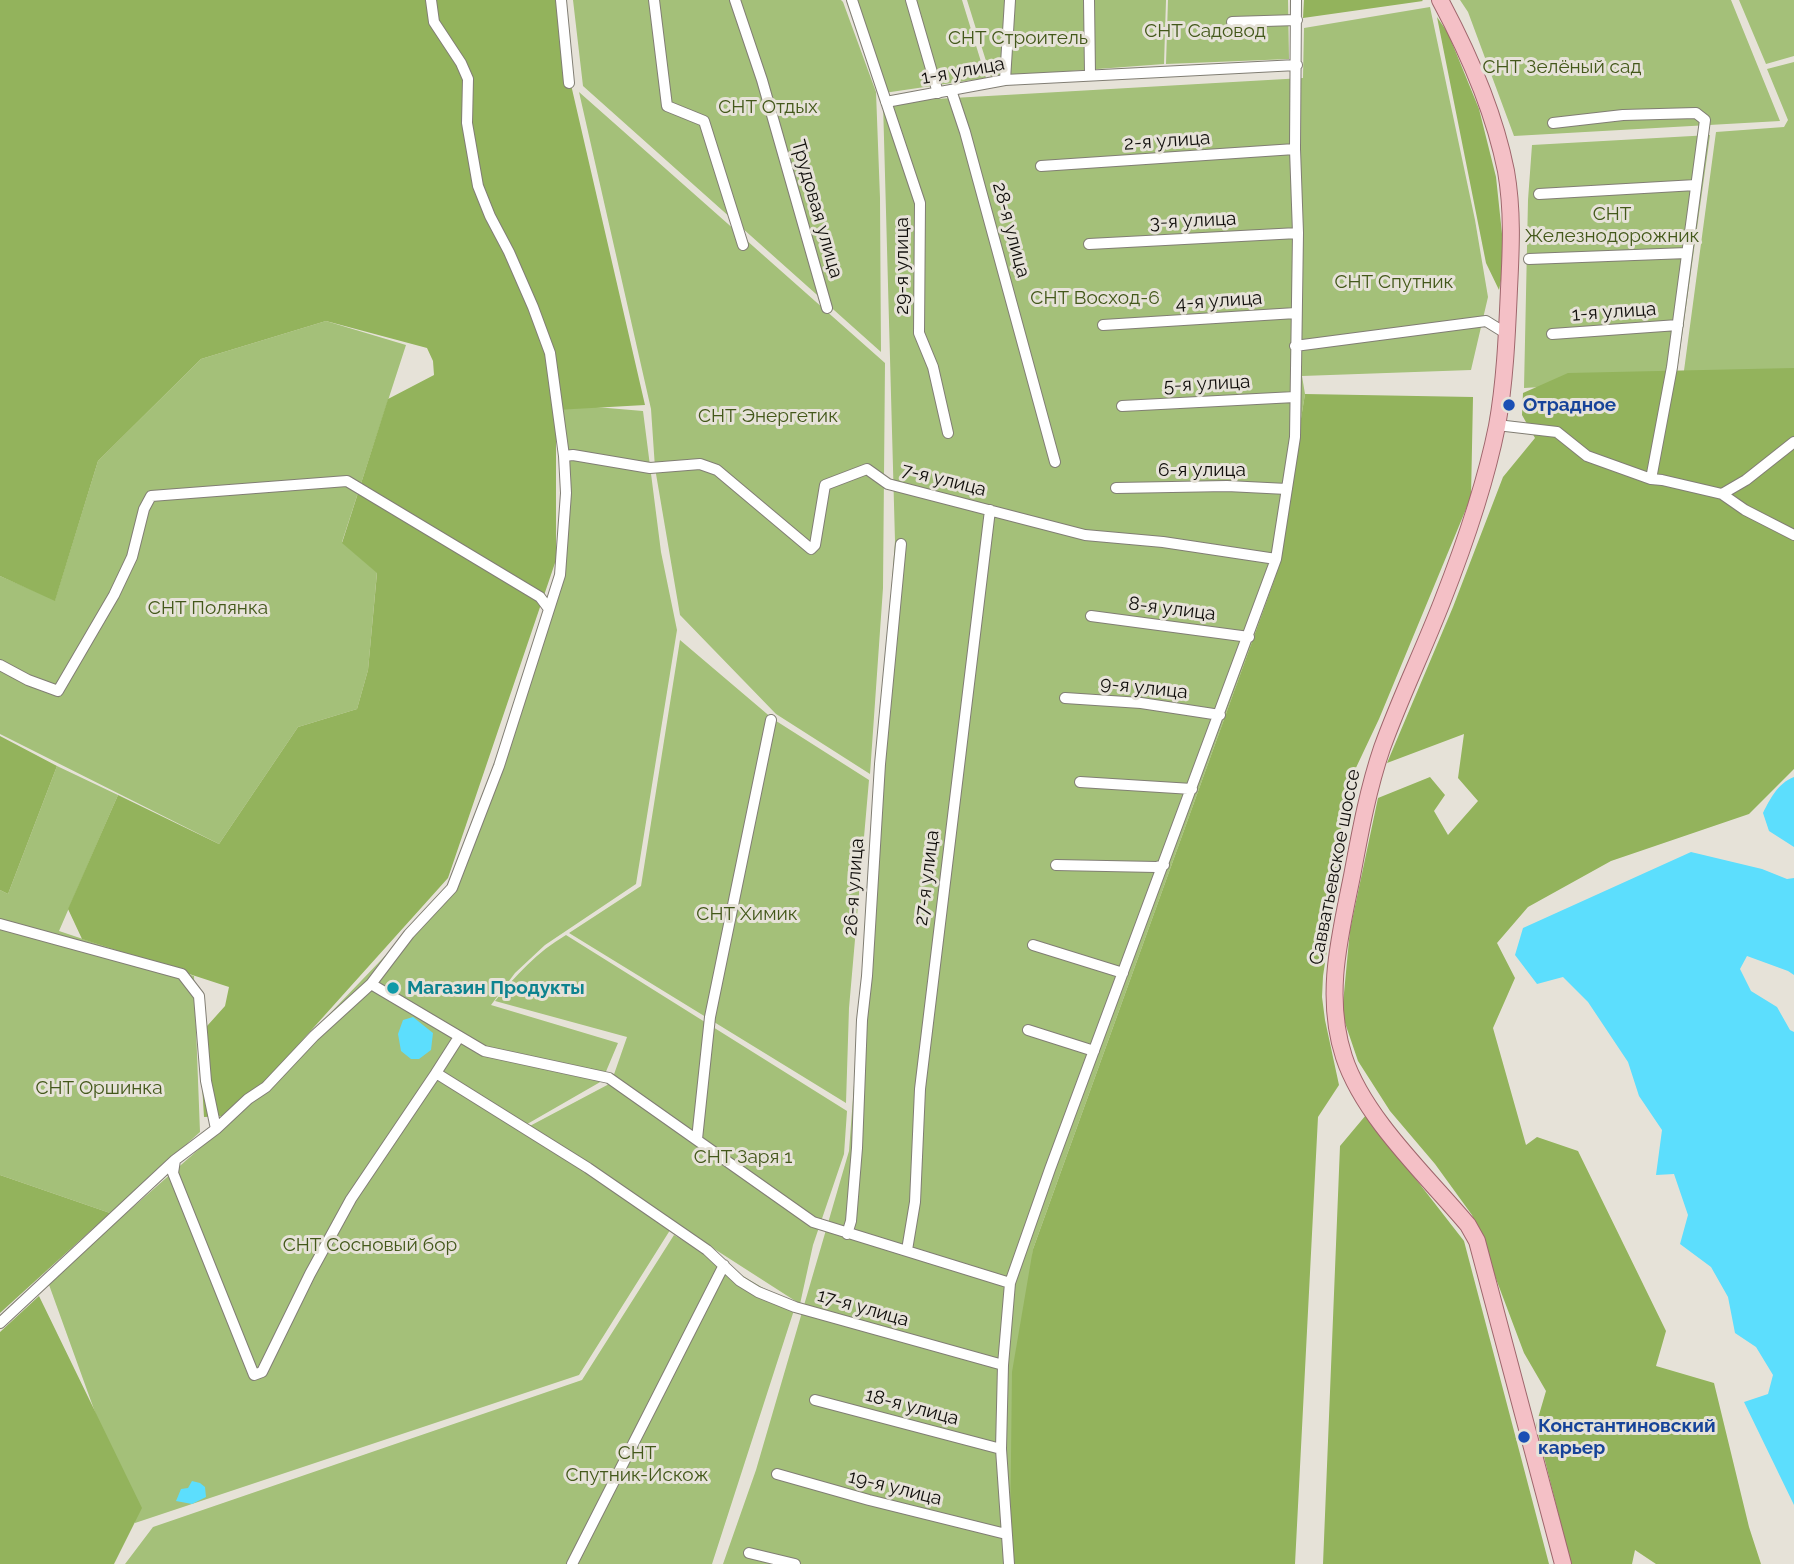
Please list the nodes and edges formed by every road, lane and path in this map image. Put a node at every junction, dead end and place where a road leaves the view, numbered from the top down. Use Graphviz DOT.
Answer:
graph roads {
  1 [pos="431,0"];
  2 [pos="561,0"];
  3 [pos="654,0"];
  4 [pos="735,0"];
  5 [pos="852,0"];
  6 [pos="911,0"];
  7 [pos="1010,0"];
  8 [pos="1090,0"];
  9 [pos="1296,0"];
  10 [pos="1440,0"];
  11 [pos="1297,20"];
  12 [pos="1232,22"];
  13 [pos="1297,65"];
  14 [pos="1090,74"];
  15 [pos="1005,80"];
  16 [pos="569,83"];
  17 [pos="951,90"];
  18 [pos="938,93"];
  19 [pos="886,101"];
  20 [pos="1553,122"];
  21 [pos="1295,149"];
  22 [pos="1041,166"];
  23 [pos="1696,184"];
  24 [pos="1539,194"];
  25 [pos="1298,233"];
  26 [pos="1089,244"];
  27 [pos="743,245"];
  28 [pos="1687,253"];
  29 [pos="1529,259"];
  30 [pos="827,308"];
  31 [pos="1296,313"];
  32 [pos="1103,325"];
  33 [pos="1678,325"];
  34 [pos="1507,334"];
  35 [pos="1552,334"];
  36 [pos="1295,346"];
  37 [pos="1295,397"];
  38 [pos="1122,406"];
  39 [pos="1497,425"];
  40 [pos="948,433"];
  41 [pos="1794,442"];
  42 [pos="564,456"];
  43 [pos="1055,462"];
  44 [pos="1651,480"];
  45 [pos="1116,488"];
  46 [pos="1287,489"];
  47 [pos="1722,494"];
  48 [pos="990,510"];
  49 [pos="1794,535"];
  50 [pos="901,544"];
  51 [pos="1276,559"];
  52 [pos="549,609"];
  53 [pos="1091,616"];
  54 [pos="1249,637"];
  55 [pos="0,665"];
  56 [pos="1065,698"];
  57 [pos="1220,715"];
  58 [pos="771,720"];
  59 [pos="1080,782"];
  60 [pos="1192,789"];
  61 [pos="1056,865"];
  62 [pos="1164,865"];
  63 [pos="0,924"];
  64 [pos="1033,945"];
  65 [pos="1123,973"];
  66 [pos="371,984"];
  67 [pos="1028,1030"];
  68 [pos="458,1037"];
  69 [pos="1094,1051"];
  70 [pos="436,1073"];
  71 [pos="216,1129"];
  72 [pos="697,1139"];
  73 [pos="175,1160"];
  74 [pos="847,1234"];
  75 [pos="907,1250"];
  76 [pos="724,1265"];
  77 [pos="1010,1283"];
  78 [pos="0,1323"];
  79 [pos="1003,1365"];
  80 [pos="815,1400"];
  81 [pos="1000,1449"];
  82 [pos="777,1474"];
  83 [pos="1006,1534"];
  84 [pos="749,1553"];
  85 [pos="572,1564"];
  86 [pos="795,1564"];
  87 [pos="1009,1564"];
  88 [pos="1563,1564"];
  1 -- 42 [label="street"];
  2 -- 16 [label="street"];
  3 -- 27 [label="street"];
  4 -- 30 [label="street, Трудовая улица"];
  5 -- 19 [label="street, 29-я улица"];
  6 -- 18 [label="street"];
  7 -- 15 [label="street"];
  8 -- 14 [label="street"];
  9 -- 11 [label="street"];
  10 -- 34 [label="main road, Савватьевское шоссе"];
  11 -- 12 [label="street"];
  11 -- 13 [label="street"];
  13 -- 14 [label="street, 1-я улица"];
  13 -- 21 [label="street"];
  14 -- 15 [label="street, 1-я улица"];
  15 -- 17 [label="street, 1-я улица"];
  17 -- 18 [label="street, 1-я улица"];
  17 -- 43 [label="street, 28-я улица"];
  18 -- 19 [label="street, 1-я улица"];
  19 -- 40 [label="street, 29-я улица"];
  20 -- 23 [label="street"];
  21 -- 22 [label="street, 2-я улица"];
  21 -- 25 [label="street"];
  23 -- 24 [label="street"];
  23 -- 28 [label="street"];
  25 -- 26 [label="street, 3-я улица"];
  25 -- 31 [label="street"];
  28 -- 29 [label="street"];
  28 -- 33 [label="street"];
  31 -- 32 [label="street, 4-я улица"];
  31 -- 36 [label="street"];
  33 -- 35 [label="street, 1-я улица"];
  33 -- 44 [label="street"];
  34 -- 36 [label="street"];
  34 -- 39 [label="main road, Савватьевское шоссе"];
  36 -- 37 [label="street"];
  37 -- 38 [label="street, 5-я улица"];
  37 -- 46 [label="street"];
  39 -- 44 [label="street"];
  39 -- 88 [label="main road, Савватьевское шоссе"];
  41 -- 47 [label="street"];
  42 -- 48 [label="street, 7-я улица"];
  42 -- 52 [label="street"];
  44 -- 47 [label="street"];
  45 -- 46 [label="street, 6-я улица"];
  46 -- 51 [label="street"];
  47 -- 49 [label="street"];
  48 -- 51 [label="street, 7-я улица"];
  48 -- 75 [label="street, 27-я улица"];
  50 -- 74 [label="street, 26-я улица"];
  51 -- 54 [label="street"];
  52 -- 55 [label="street"];
  52 -- 66 [label="street"];
  53 -- 54 [label="street, 8-я улица"];
  54 -- 57 [label="street"];
  56 -- 57 [label="street, 9-я улица"];
  57 -- 60 [label="street"];
  58 -- 72 [label="street"];
  59 -- 60 [label="street"];
  60 -- 62 [label="street"];
  61 -- 62 [label="street"];
  62 -- 65 [label="street"];
  63 -- 71 [label="street"];
  64 -- 65 [label="street"];
  65 -- 69 [label="street"];
  66 -- 68 [label="street"];
  66 -- 71 [label="street"];
  67 -- 69 [label="street"];
  68 -- 70 [label="street"];
  68 -- 72 [label="street"];
  69 -- 77 [label="street"];
  70 -- 73 [label="street"];
  70 -- 76 [label="street, 17-я улица"];
  71 -- 73 [label="street"];
  72 -- 74 [label="street"];
  73 -- 78 [label="street"];
  74 -- 75 [label="street"];
  75 -- 77 [label="street"];
  76 -- 79 [label="street, 17-я улица"];
  76 -- 85 [label="street"];
  77 -- 79 [label="street"];
  79 -- 81 [label="street"];
  80 -- 81 [label="street, 18-я улица"];
  81 -- 83 [label="street"];
  82 -- 83 [label="street, 19-я улица"];
  83 -- 87 [label="street"];
  84 -- 86 [label="street"];
}
